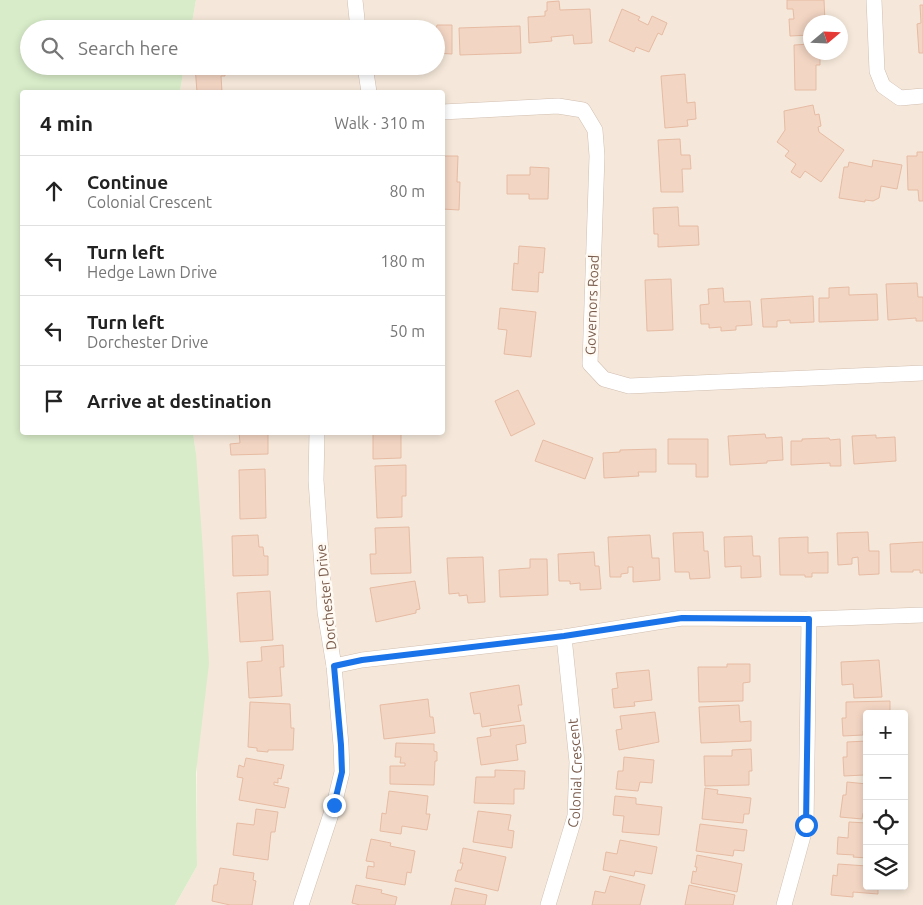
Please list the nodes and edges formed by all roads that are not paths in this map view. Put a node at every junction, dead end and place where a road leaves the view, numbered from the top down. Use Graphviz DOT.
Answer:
graph roads {
  1 [pos="355,0"];
  2 [pos="874,0"];
  3 [pos="357,20"];
  4 [pos="366,75"];
  5 [pos="369,90"];
  6 [pos="923,96"];
  7 [pos="445,112"];
  8 [pos="923,373"];
  9 [pos="317,435"];
  10 [pos="923,615"];
  11 [pos="809,619"];
  12 [pos="564,636"];
  13 [pos="334,666"];
  14 [pos="301,905"];
  15 [pos="548,905"];
  16 [pos="784,905"];
  1 -- 3 [label="street"];
  2 -- 6 [label="street"];
  4 -- 5 [label="street"];
  7 -- 8 [label="street, Governors Road"];
  9 -- 13 [label="street, Dorchester Drive"];
  10 -- 11 [label="street"];
  11 -- 12 [label="street"];
  11 -- 16 [label="street"];
  12 -- 13 [label="street"];
  12 -- 15 [label="street, Colonial Crescent"];
  13 -- 14 [label="street, Dorchester Drive"];
}
